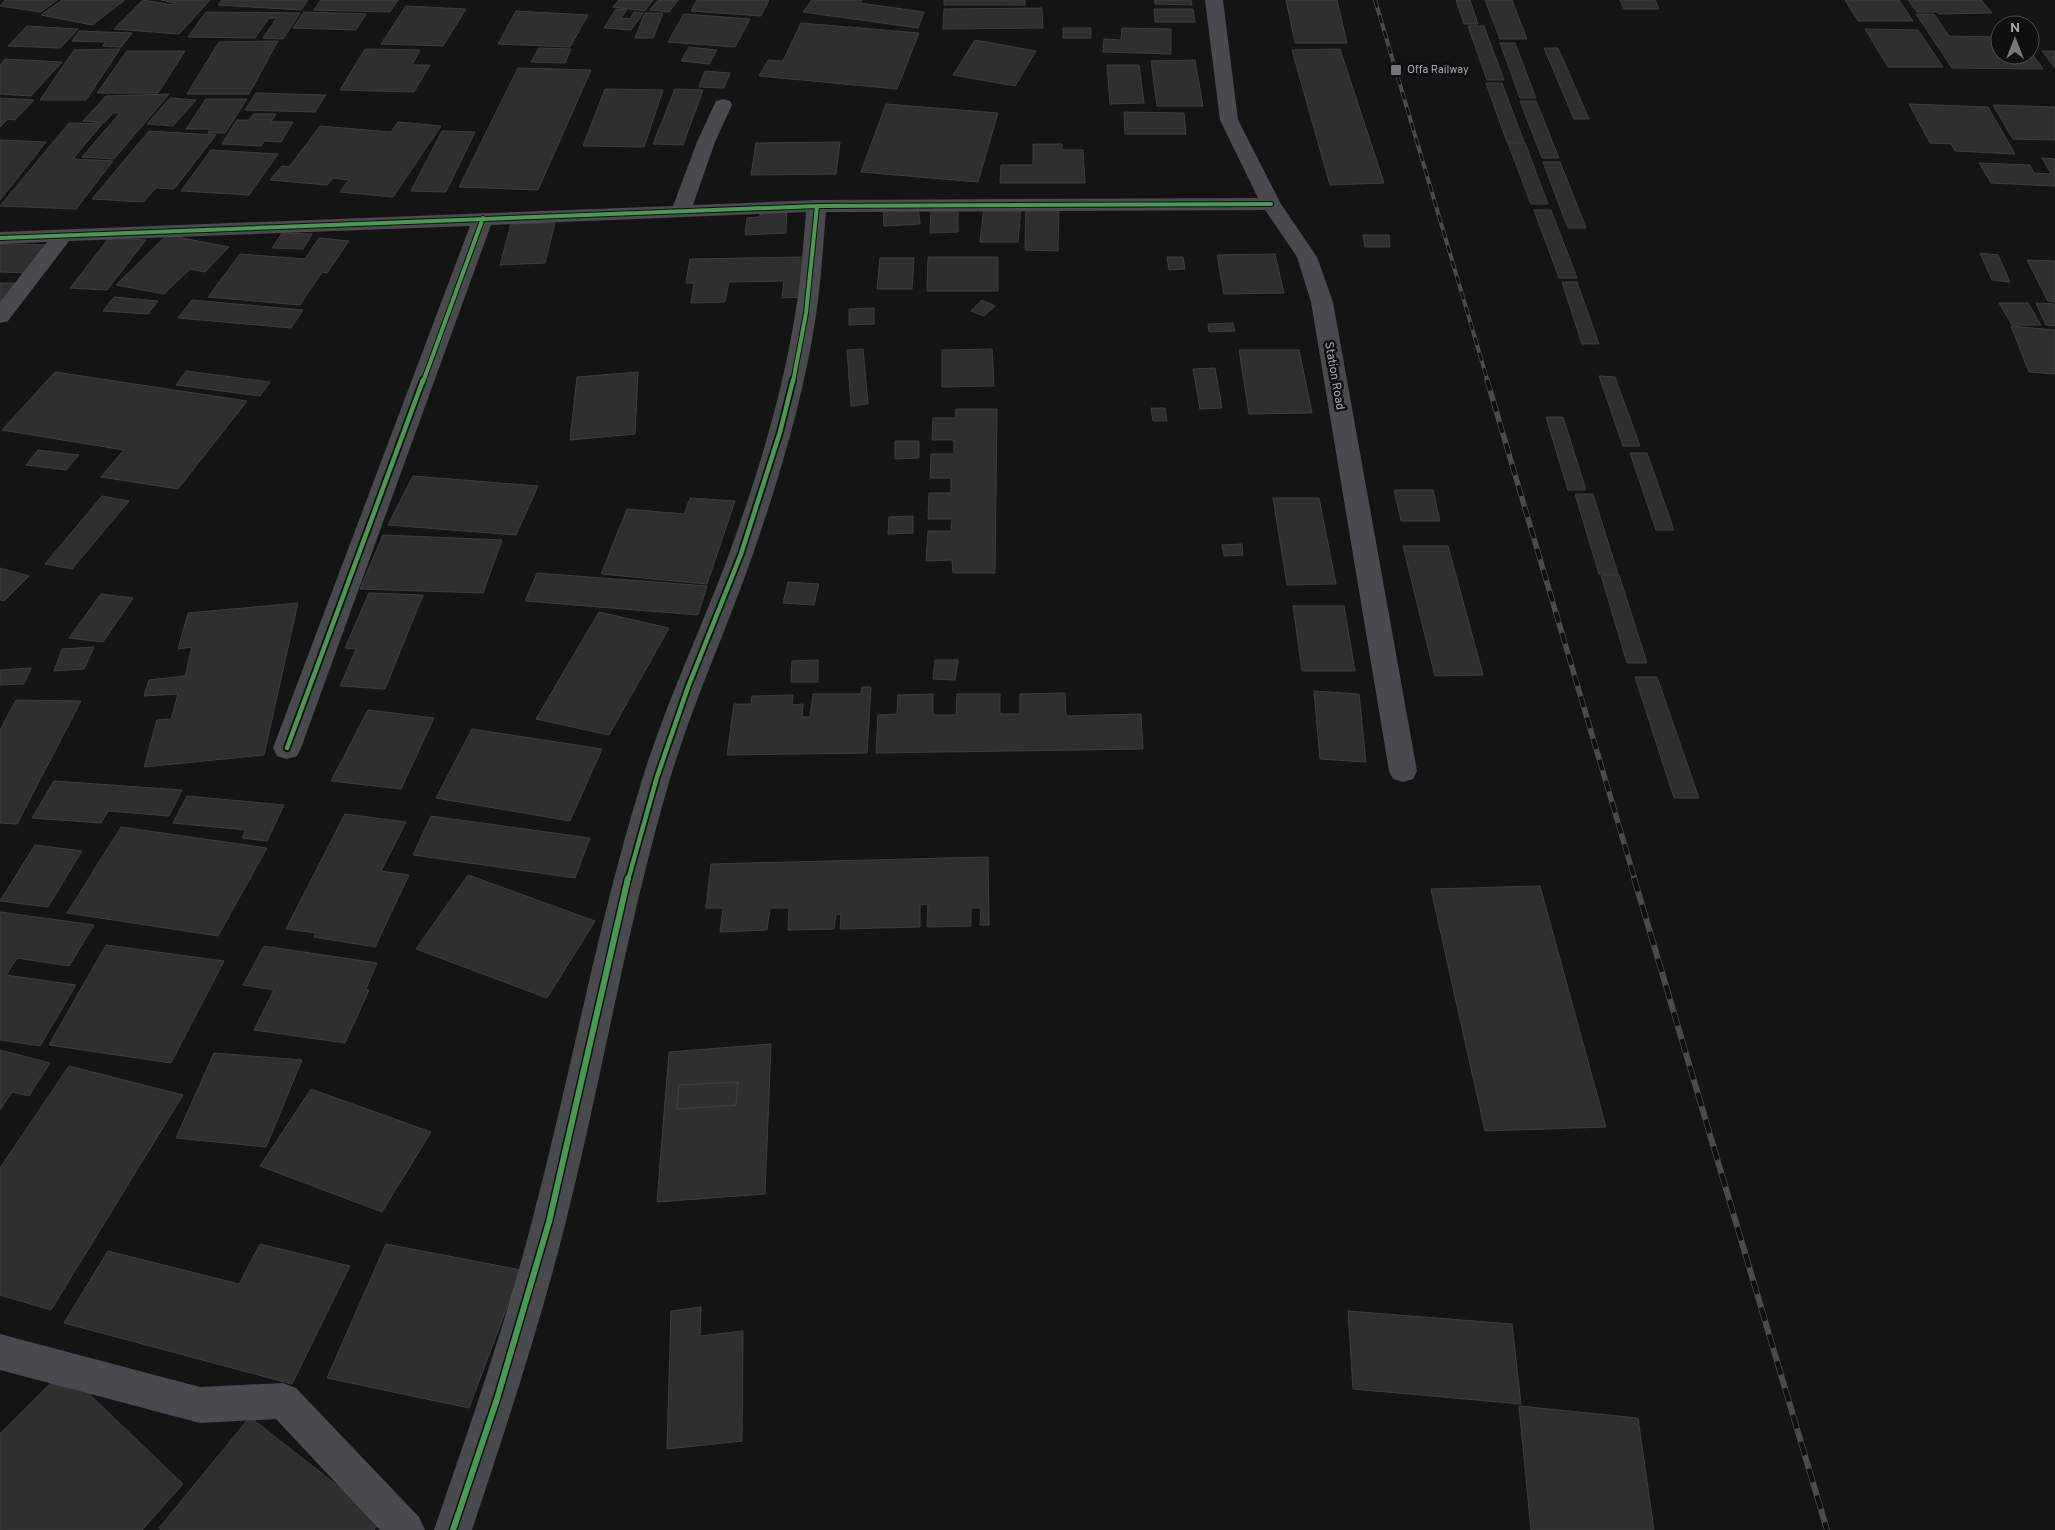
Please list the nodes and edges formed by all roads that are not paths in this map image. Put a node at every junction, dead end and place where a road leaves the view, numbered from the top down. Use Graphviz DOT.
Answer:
graph roads {
  1 [pos="1214,0"];
  2 [pos="723,105"];
  3 [pos="1270,204"];
  4 [pos="816,206"];
  5 [pos="680,211"];
  6 [pos="482,218"];
  7 [pos="64,236"];
  8 [pos="0,238"];
  9 [pos="0,316"];
  10 [pos="287,748"];
  11 [pos="1403,771"];
  12 [pos="0,1352"];
  13 [pos="406,1530"];
  14 [pos="453,1530"];
  1 -- 3 [label="street, Station Road"];
  2 -- 5 [label="street"];
  3 -- 4 [label="street"];
  3 -- 11 [label="street, Station Road"];
  4 -- 5 [label="street"];
  4 -- 14 [label="street"];
  5 -- 6 [label="street"];
  6 -- 7 [label="street"];
  6 -- 10 [label="street"];
  7 -- 8 [label="street"];
  7 -- 9 [label="street"];
  12 -- 13 [label="street"];
}
